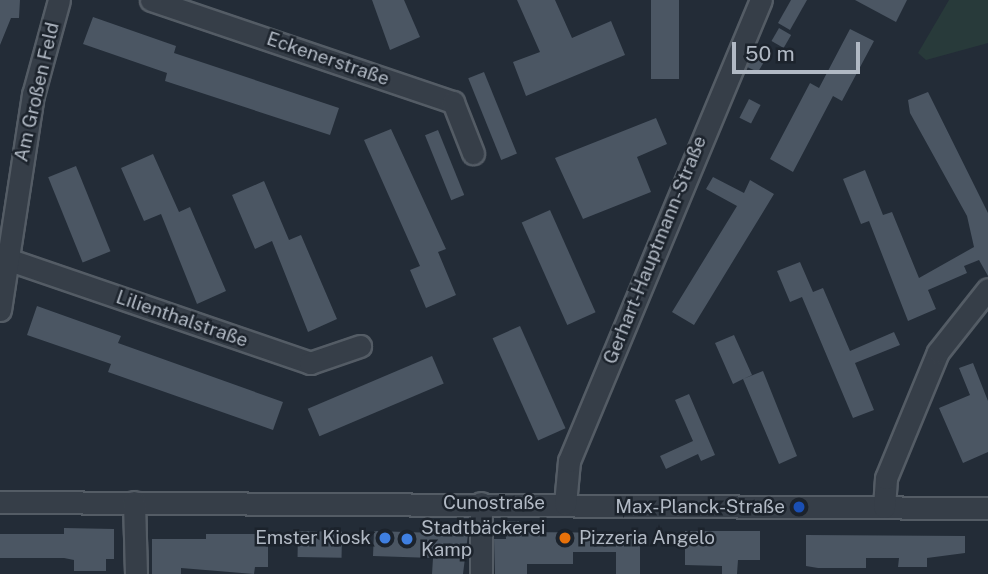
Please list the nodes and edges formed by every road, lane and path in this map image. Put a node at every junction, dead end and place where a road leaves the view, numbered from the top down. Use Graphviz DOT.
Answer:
graph roads {
  1 [pos="59,0"];
  2 [pos="151,0"];
  3 [pos="761,0"];
  4 [pos="473,153"];
  5 [pos="4,258"];
  6 [pos="988,289"];
  7 [pos="0,310"];
  8 [pos="360,346"];
  9 [pos="0,502"];
  10 [pos="134,502"];
  11 [pos="481,503"];
  12 [pos="565,504"];
  13 [pos="884,507"];
  14 [pos="988,508"];
  15 [pos="136,574"];
  16 [pos="481,574"];
  1 -- 5 [label="street, Am Großen Feld"];
  2 -- 4 [label="street, Eckenerstraße"];
  3 -- 12 [label="street, Gerhart-Hauptmann-Straße"];
  5 -- 7 [label="street, Am Großen Feld"];
  5 -- 8 [label="street, Lilienthalstraße"];
  6 -- 13 [label="street"];
  9 -- 10 [label="street, Cunostraße"];
  10 -- 11 [label="street, Cunostraße"];
  10 -- 15 [label="street"];
  11 -- 12 [label="street, Cunostraße"];
  11 -- 16 [label="street"];
  12 -- 13 [label="street, Cunostraße"];
  13 -- 14 [label="street, Cunostraße"];
}
